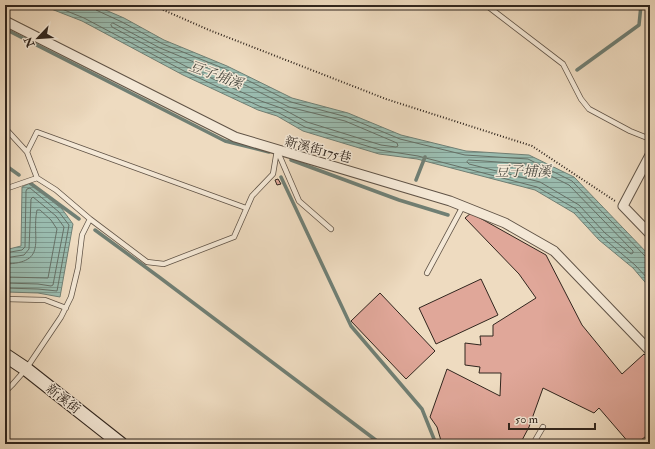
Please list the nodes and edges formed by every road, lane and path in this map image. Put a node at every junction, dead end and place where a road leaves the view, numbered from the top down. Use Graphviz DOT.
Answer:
graph roads {
  1 [pos="152,5"];
  2 [pos="486,5"];
  3 [pos="5,21"];
  4 [pos="5,128"];
  5 [pos="650,139"];
  6 [pos="277,150"];
  7 [pos="27,152"];
  8 [pos="650,155"];
  9 [pos="37,178"];
  10 [pos="5,189"];
  11 [pos="463,206"];
  12 [pos="623,206"];
  13 [pos="246,208"];
  14 [pos="90,219"];
  15 [pos="331,229"];
  16 [pos="650,234"];
  17 [pos="428,273"];
  18 [pos="5,299"];
  19 [pos="66,308"];
  20 [pos="650,351"];
  21 [pos="5,355"];
  22 [pos="26,369"];
  23 [pos="5,392"];
  24 [pos="543,427"];
  25 [pos="121,444"];
  26 [pos="533,444"];
  1 -- 12 [label="path"];
  2 -- 5 [label="lane"];
  3 -- 6 [label="street"];
  4 -- 7 [label="lane"];
  6 -- 11 [label="street, 新溪街175巷"];
  6 -- 13 [label="lane, 新溪街175巷"];
  6 -- 15 [label="lane"];
  7 -- 9 [label="lane"];
  7 -- 13 [label="lane"];
  8 -- 12 [label="street"];
  9 -- 10 [label="lane"];
  9 -- 14 [label="lane, 新溪街175巷"];
  11 -- 17 [label="lane"];
  11 -- 20 [label="street, 新溪街175巷"];
  12 -- 16 [label="street"];
  13 -- 14 [label="lane, 新溪街175巷"];
  14 -- 19 [label="lane"];
  18 -- 19 [label="lane"];
  19 -- 22 [label="lane"];
  21 -- 22 [label="street, 新溪街"];
  22 -- 23 [label="lane"];
  22 -- 25 [label="street, 新溪街"];
  24 -- 26 [label="lane"];
}
